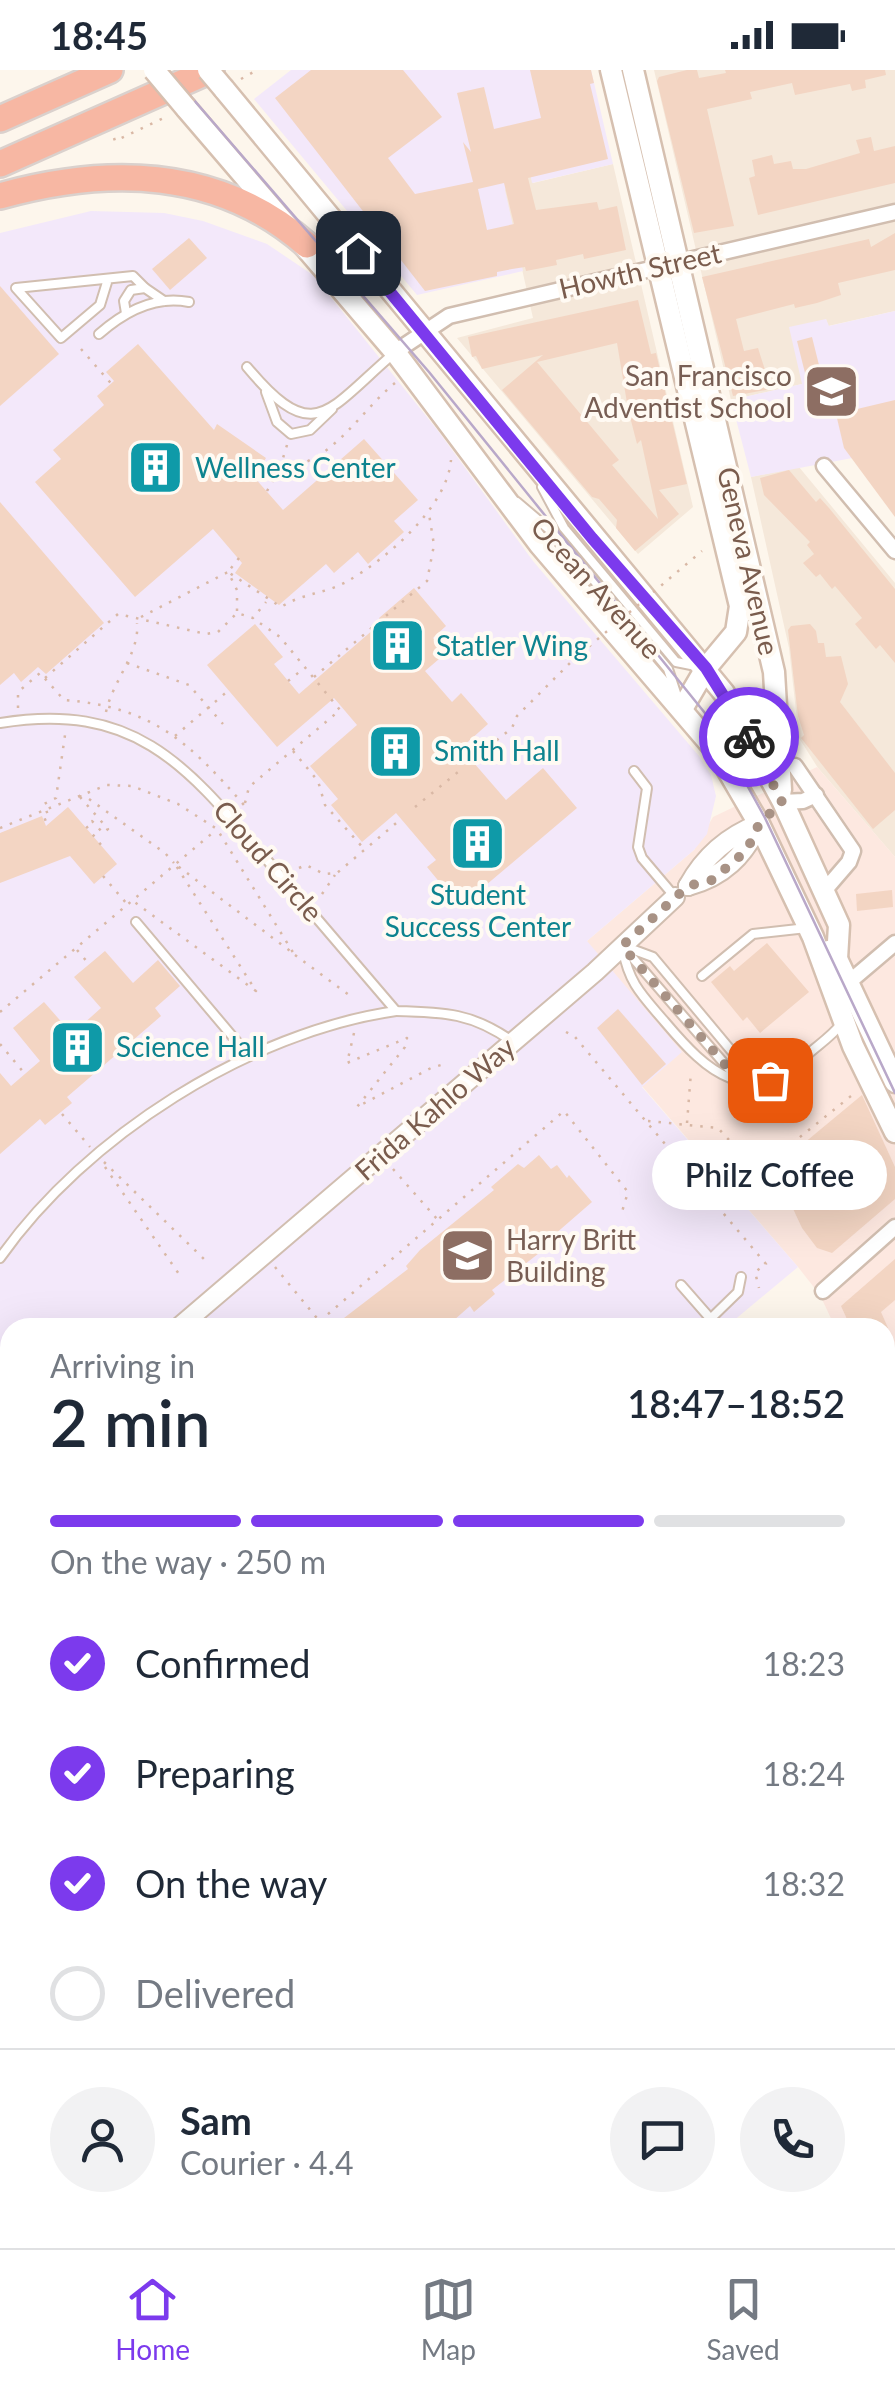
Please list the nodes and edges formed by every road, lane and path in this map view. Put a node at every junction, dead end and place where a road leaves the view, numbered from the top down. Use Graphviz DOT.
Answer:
graph roads {
  1 [pos="110,70"];
  2 [pos="154,70"];
  3 [pos="245,70"];
  4 [pos="257,70"];
  5 [pos="611,70"];
  6 [pos="634,70"];
  7 [pos="222,78"];
  8 [pos="0,120"];
  9 [pos="0,164"];
  10 [pos="0,196"];
  11 [pos="895,212"];
  12 [pos="306,245"];
  13 [pos="668,265"];
  14 [pos="108,279"];
  15 [pos="145,288"];
  16 [pos="164,301"];
  17 [pos="189,302"];
  18 [pos="126,313"];
  19 [pos="423,330"];
  20 [pos="99,334"];
  21 [pos="81,350"];
  22 [pos="395,352"];
  23 [pos="247,367"];
  24 [pos="398,381"];
  25 [pos="114,388"];
  26 [pos="265,388"];
  27 [pos="341,399"];
  28 [pos="291,434"];
  29 [pos="452,458"];
  30 [pos="824,466"];
  31 [pos="280,468"];
  32 [pos="266,491"];
  33 [pos="428,512"];
  34 [pos="705,550"];
  35 [pos="895,551"];
  36 [pos="238,558"];
  37 [pos="228,572"];
  38 [pos="267,600"];
  39 [pos="237,613"];
  40 [pos="253,618"];
  41 [pos="137,620"];
  42 [pos="126,662"];
  43 [pos="304,668"];
  44 [pos="706,668"];
  45 [pos="45,678"];
  46 [pos="312,678"];
  47 [pos="288,682"];
  48 [pos="229,690"];
  49 [pos="108,704"];
  50 [pos="682,709"];
  51 [pos="20,720"];
  52 [pos="0,723"];
  53 [pos="223,724"];
  54 [pos="65,729"];
  55 [pos="175,736"];
  56 [pos="292,750"];
  57 [pos="472,760"];
  58 [pos="795,766"];
  59 [pos="458,772"];
  60 [pos="634,772"];
  61 [pos="79,796"];
  62 [pos="816,796"];
  63 [pos="415,808"];
  64 [pos="46,810"];
  65 [pos="770,814"];
  66 [pos="401,819"];
  67 [pos="44,820"];
  68 [pos="0,828"];
  69 [pos="217,828"];
  70 [pos="105,850"];
  71 [pos="365,850"];
  72 [pos="175,864"];
  73 [pos="299,868"];
  74 [pos="337,873"];
  75 [pos="103,876"];
  76 [pos="824,890"];
  77 [pos="681,891"];
  78 [pos="322,894"];
  79 [pos="133,901"];
  80 [pos="128,905"];
  81 [pos="136,922"];
  82 [pos="811,933"];
  83 [pos="895,943"];
  84 [pos="622,946"];
  85 [pos="76,949"];
  86 [pos="294,954"];
  87 [pos="837,959"];
  88 [pos="89,964"];
  89 [pos="702,976"];
  90 [pos="848,983"];
  91 [pos="349,995"];
  92 [pos="396,1011"];
  93 [pos="0,1012"];
  94 [pos="844,1020"];
  95 [pos="354,1031"];
  96 [pos="566,1032"];
  97 [pos="513,1042"];
  98 [pos="0,1044"];
  99 [pos="249,1056"];
  100 [pos="445,1070"];
  101 [pos="691,1072"];
  102 [pos="25,1074"];
  103 [pos="746,1082"];
  104 [pos="895,1082"];
  105 [pos="860,1088"];
  106 [pos="62,1114"];
  107 [pos="646,1121"];
  108 [pos="686,1125"];
  109 [pos="895,1132"];
  110 [pos="85,1141"];
  111 [pos="740,1152"];
  112 [pos="381,1155"];
  113 [pos="98,1156"];
  114 [pos="758,1170"];
  115 [pos="749,1184"];
  116 [pos="752,1193"];
  117 [pos="622,1215"];
  118 [pos="438,1220"];
  119 [pos="895,1227"];
  120 [pos="264,1254"];
  121 [pos="0,1258"];
  122 [pos="204,1259"];
  123 [pos="181,1277"];
  124 [pos="741,1277"];
  125 [pos="682,1285"];
  126 [pos="759,1288"];
  127 [pos="823,1291"];
  128 [pos="709,1317"];
  129 [pos="190,1318"];
  130 [pos="317,1318"];
  131 [pos="324,1318"];
  1 -- 8 [label="highway"];
  2 -- 12 [label="main road, Ocean Avenue, bridge"];
  3 -- 7 [label="path"];
  4 -- 7 [label="path"];
  5 -- 13 [label="main road, Geneva Avenue"];
  6 -- 13 [label="main road, Geneva Avenue"];
  7 -- 9 [label="highway"];
  7 -- 19 [label="main road, Ocean Avenue"];
  10 -- 12 [label="highway"];
  11 -- 13 [label="street, Howth Street"];
  12 -- 22 [label="main road, Ocean Avenue"];
  13 -- 19 [label="street, Howth Street"];
  13 -- 44 [label="main road, Geneva Avenue"];
  13 -- 65 [label="main road, Geneva Avenue"];
  14 -- 14 [label="lane"];
  14 -- 15 [label="lane"];
  15 -- 16 [label="lane"];
  15 -- 18 [label="lane"];
  16 -- 17 [label="lane"];
  16 -- 18 [label="lane"];
  18 -- 20 [label="lane"];
  19 -- 22 [label="street, Howth Street"];
  19 -- 44 [label="main road, Ocean Avenue"];
  21 -- 25 [label="path"];
  22 -- 27 [label="lane"];
  22 -- 50 [label="main road, Ocean Avenue"];
  23 -- 26 [label="lane"];
  24 -- 31 [label="path"];
  26 -- 27 [label="lane"];
  26 -- 28 [label="lane"];
  27 -- 28 [label="lane"];
  28 -- 31 [label="path"];
  29 -- 33 [label="path"];
  30 -- 35 [label="street"];
  31 -- 32 [label="path"];
  33 -- 38 [label="path"];
  33 -- 46 [label="path"];
  34 -- 57 [label="path, bridge"];
  36 -- 37 [label="path"];
  37 -- 38 [label="path"];
  37 -- 39 [label="path"];
  37 -- 41 [label="path"];
  38 -- 40 [label="path"];
  39 -- 40 [label="path"];
  39 -- 41 [label="path"];
  40 -- 43 [label="path"];
  41 -- 42 [label="path"];
  41 -- 45 [label="path"];
  42 -- 49 [label="path"];
  42 -- 53 [label="path"];
  43 -- 46 [label="path"];
  43 -- 47 [label="path"];
  44 -- 50 [label="main road, Geneva Avenue"];
  44 -- 65 [label="main road, Ocean Avenue"];
  45 -- 49 [label="path"];
  45 -- 51 [label="path"];
  46 -- 56 [label="path"];
  48 -- 55 [label="path, bridge"];
  49 -- 55 [label="path"];
  50 -- 65 [label="main road, Ocean Avenue"];
  51 -- 52 [label="lane, Cloud Circle"];
  51 -- 92 [label="lane, Cloud Circle"];
  54 -- 64 [label="path"];
  55 -- 56 [label="path"];
  56 -- 71 [label="path"];
  58 -- 62 [label="street"];
  59 -- 63 [label="path"];
  60 -- 77 [label="lane"];
  61 -- 64 [label="path"];
  61 -- 69 [label="path"];
  61 -- 70 [label="path"];
  61 -- 72 [label="path"];
  62 -- 65 [label="street"];
  62 -- 76 [label="street"];
  64 -- 67 [label="path"];
  64 -- 68 [label="path"];
  65 -- 76 [label="main road, Ocean Avenue"];
  65 -- 77 [label="street, Frida Kahlo Way"];
  65 -- 82 [label="main road, Ocean Avenue"];
  66 -- 71 [label="path"];
  69 -- 72 [label="path"];
  69 -- 86 [label="path"];
  71 -- 74 [label="path"];
  72 -- 79 [label="path"];
  72 -- 79 [label="path"];
  72 -- 86 [label="path"];
  73 -- 74 [label="path"];
  74 -- 78 [label="path"];
  75 -- 80 [label="path"];
  76 -- 87 [label="main road, Ocean Avenue"];
  77 -- 84 [label="street, Frida Kahlo Way"];
  79 -- 80 [label="path"];
  80 -- 85 [label="path"];
  81 -- 99 [label="lane"];
  82 -- 87 [label="main road, Ocean Avenue"];
  82 -- 89 [label="lane"];
  82 -- 94 [label="main road, Ocean Avenue"];
  83 -- 90 [label="street"];
  84 -- 97 [label="street, Frida Kahlo Way"];
  84 -- 103 [label="lane"];
  84 -- 103 [label="lane"];
  84 -- 103 [label="lane"];
  85 -- 88 [label="path"];
  85 -- 93 [label="path"];
  86 -- 91 [label="path"];
  87 -- 90 [label="main road, Ocean Avenue"];
  90 -- 104 [label="main road, Ocean Avenue"];
  92 -- 97 [label="lane"];
  92 -- 99 [label="lane"];
  94 -- 103 [label="lane"];
  94 -- 109 [label="main road, Ocean Avenue"];
  95 -- 100 [label="path"];
  96 -- 107 [label="path"];
  97 -- 112 [label="street, Frida Kahlo Way"];
  98 -- 102 [label="path"];
  99 -- 113 [label="lane"];
  101 -- 108 [label="path"];
  105 -- 114 [label="path"];
  106 -- 110 [label="path"];
  107 -- 108 [label="path"];
  107 -- 126 [label="path"];
  108 -- 111 [label="path"];
  111 -- 114 [label="path"];
  111 -- 115 [label="path"];
  112 -- 118 [label="path"];
  112 -- 120 [label="street, Frida Kahlo Way"];
  113 -- 121 [label="lane"];
  113 -- 122 [label="path"];
  113 -- 123 [label="path"];
  114 -- 115 [label="path"];
  115 -- 116 [label="path"];
  117 -- 118 [label="path"];
  118 -- 131 [label="path"];
  119 -- 127 [label="street"];
  120 -- 129 [label="street, Frida Kahlo Way"];
  120 -- 130 [label="path"];
  124 -- 128 [label="lane"];
  125 -- 128 [label="lane"];
}
